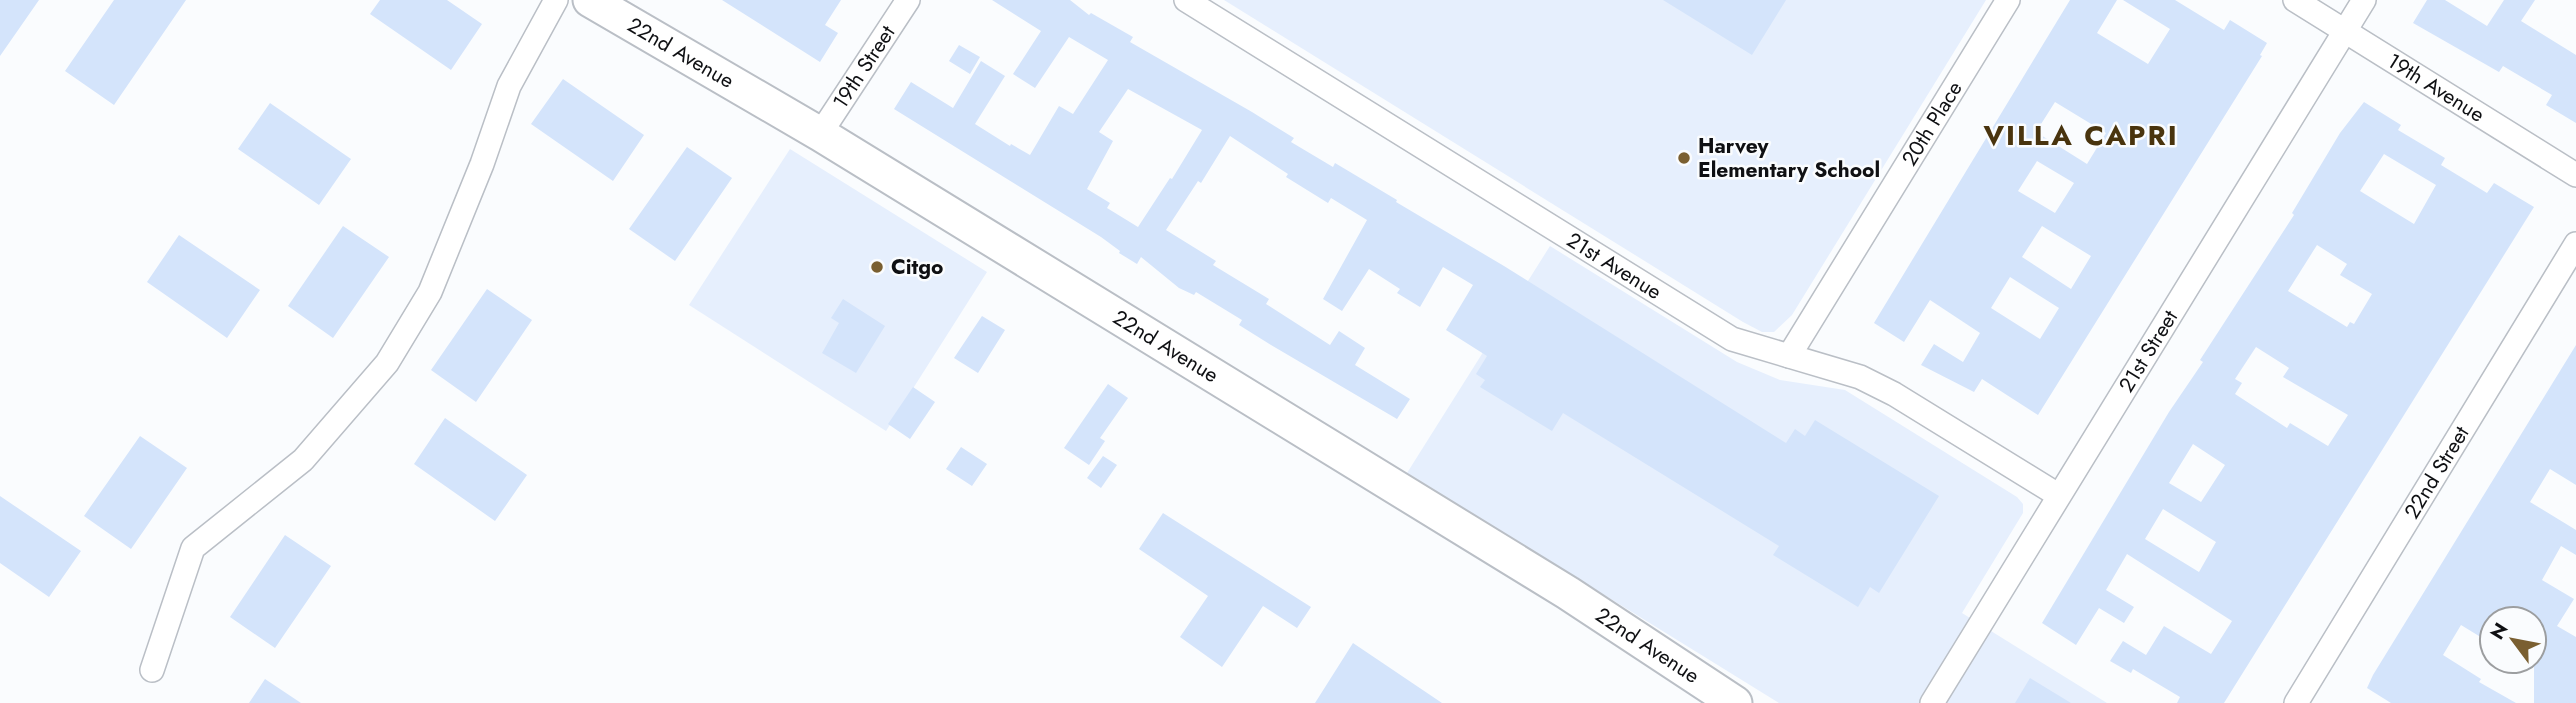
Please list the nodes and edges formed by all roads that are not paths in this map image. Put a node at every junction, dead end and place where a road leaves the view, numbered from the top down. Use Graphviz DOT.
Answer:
graph roads {
  1 [pos="556,0"];
  2 [pos="590,0"];
  3 [pos="908,0"];
  4 [pos="1186,0"];
  5 [pos="2008,0"];
  6 [pos="2295,0"];
  7 [pos="2364,0"];
  8 [pos="2345,31"];
  9 [pos="820,134"];
  10 [pos="2576,175"];
  11 [pos="2576,244"];
  12 [pos="1789,356"];
  13 [pos="2058,495"];
  14 [pos="152,670"];
  15 [pos="1735,703"];
  16 [pos="1932,703"];
  17 [pos="2296,703"];
  1 -- 14 [label="street"];
  2 -- 9 [label="street, 22nd Avenue"];
  3 -- 9 [label="street, 19th Street"];
  4 -- 12 [label="street, 21st Avenue"];
  5 -- 12 [label="street, 20th Place"];
  6 -- 8 [label="street, 19th Avenue"];
  7 -- 8 [label="street, 21st Street"];
  8 -- 10 [label="street, 19th Avenue"];
  8 -- 13 [label="street, 21st Street"];
  9 -- 15 [label="street, 22nd Avenue"];
  11 -- 17 [label="street, 22nd Street"];
  12 -- 13 [label="street, 21st Avenue"];
  13 -- 16 [label="street, 21st Street"];
}
